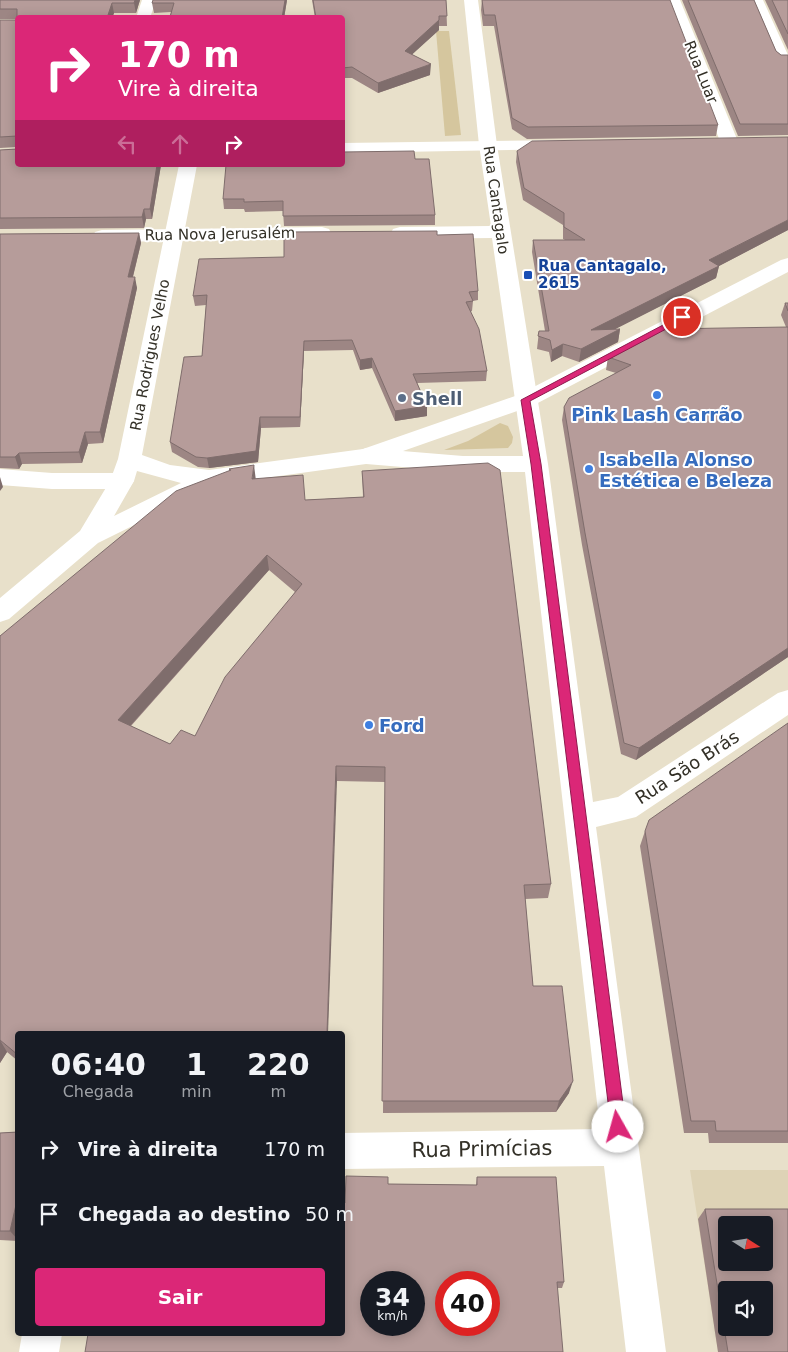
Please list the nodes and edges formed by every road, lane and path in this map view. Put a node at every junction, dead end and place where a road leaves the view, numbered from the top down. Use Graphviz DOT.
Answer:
graph roads {
  1 [pos="149,0"];
  2 [pos="471,0"];
  3 [pos="674,0"];
  4 [pos="756,0"];
  5 [pos="144,15"];
  6 [pos="784,61"];
  7 [pos="749,143"];
  8 [pos="710,144"];
  9 [pos="730,144"];
  10 [pos="488,145"];
  11 [pos="581,145"];
  12 [pos="345,148"];
  13 [pos="188,167"];
  14 [pos="501,232"];
  15 [pos="339,233"];
  16 [pos="378,233"];
  17 [pos="173,234"];
  18 [pos="86,236"];
  19 [pos="788,264"];
  20 [pos="526,400"];
  21 [pos="366,456"];
  22 [pos="130,459"];
  23 [pos="536,464"];
  24 [pos="0,477"];
  25 [pos="210,478"];
  26 [pos="122,481"];
  27 [pos="89,537"];
  28 [pos="0,612"];
  29 [pos="788,701"];
  30 [pos="580,818"];
  31 [pos="620,1146"];
  32 [pos="345,1151"];
  33 [pos="42,1336"];
  34 [pos="38,1352"];
  35 [pos="646,1352"];
  1 -- 5 [label="street"];
  2 -- 10 [label="street, Rua Cantagalo"];
  3 -- 9 [label="street, Rua Luar"];
  4 -- 6 [label="street"];
  7 -- 9 [label="street"];
  8 -- 9 [label="street"];
  10 -- 11 [label="street"];
  10 -- 12 [label="street"];
  10 -- 14 [label="street, Rua Cantagalo"];
  13 -- 17 [label="street, Rua Rodrigues Velho"];
  14 -- 16 [label="street"];
  14 -- 20 [label="street, Rua Cantagalo"];
  15 -- 17 [label="street, Rua Nova Jerusalém"];
  17 -- 18 [label="street, Rua Nova Jerusalém"];
  17 -- 22 [label="street, Rua Rodrigues Velho"];
  19 -- 20 [label="street"];
  20 -- 21 [label="street"];
  20 -- 23 [label="street, Rua Cantagalo"];
  21 -- 23 [label="street"];
  21 -- 25 [label="street"];
  22 -- 25 [label="street"];
  22 -- 26 [label="street, Rua Rodrigues Velho"];
  23 -- 30 [label="street, Rua Cantagalo"];
  24 -- 26 [label="street"];
  25 -- 27 [label="street"];
  26 -- 27 [label="street, Rua Rodrigues Velho"];
  27 -- 28 [label="street"];
  29 -- 30 [label="street, Rua São Brás"];
  30 -- 31 [label="street, Rua Cantagalo"];
  31 -- 32 [label="street, Rua Primícias"];
  31 -- 35 [label="street, Rua Cantagalo"];
  33 -- 34 [label="street"];
}
